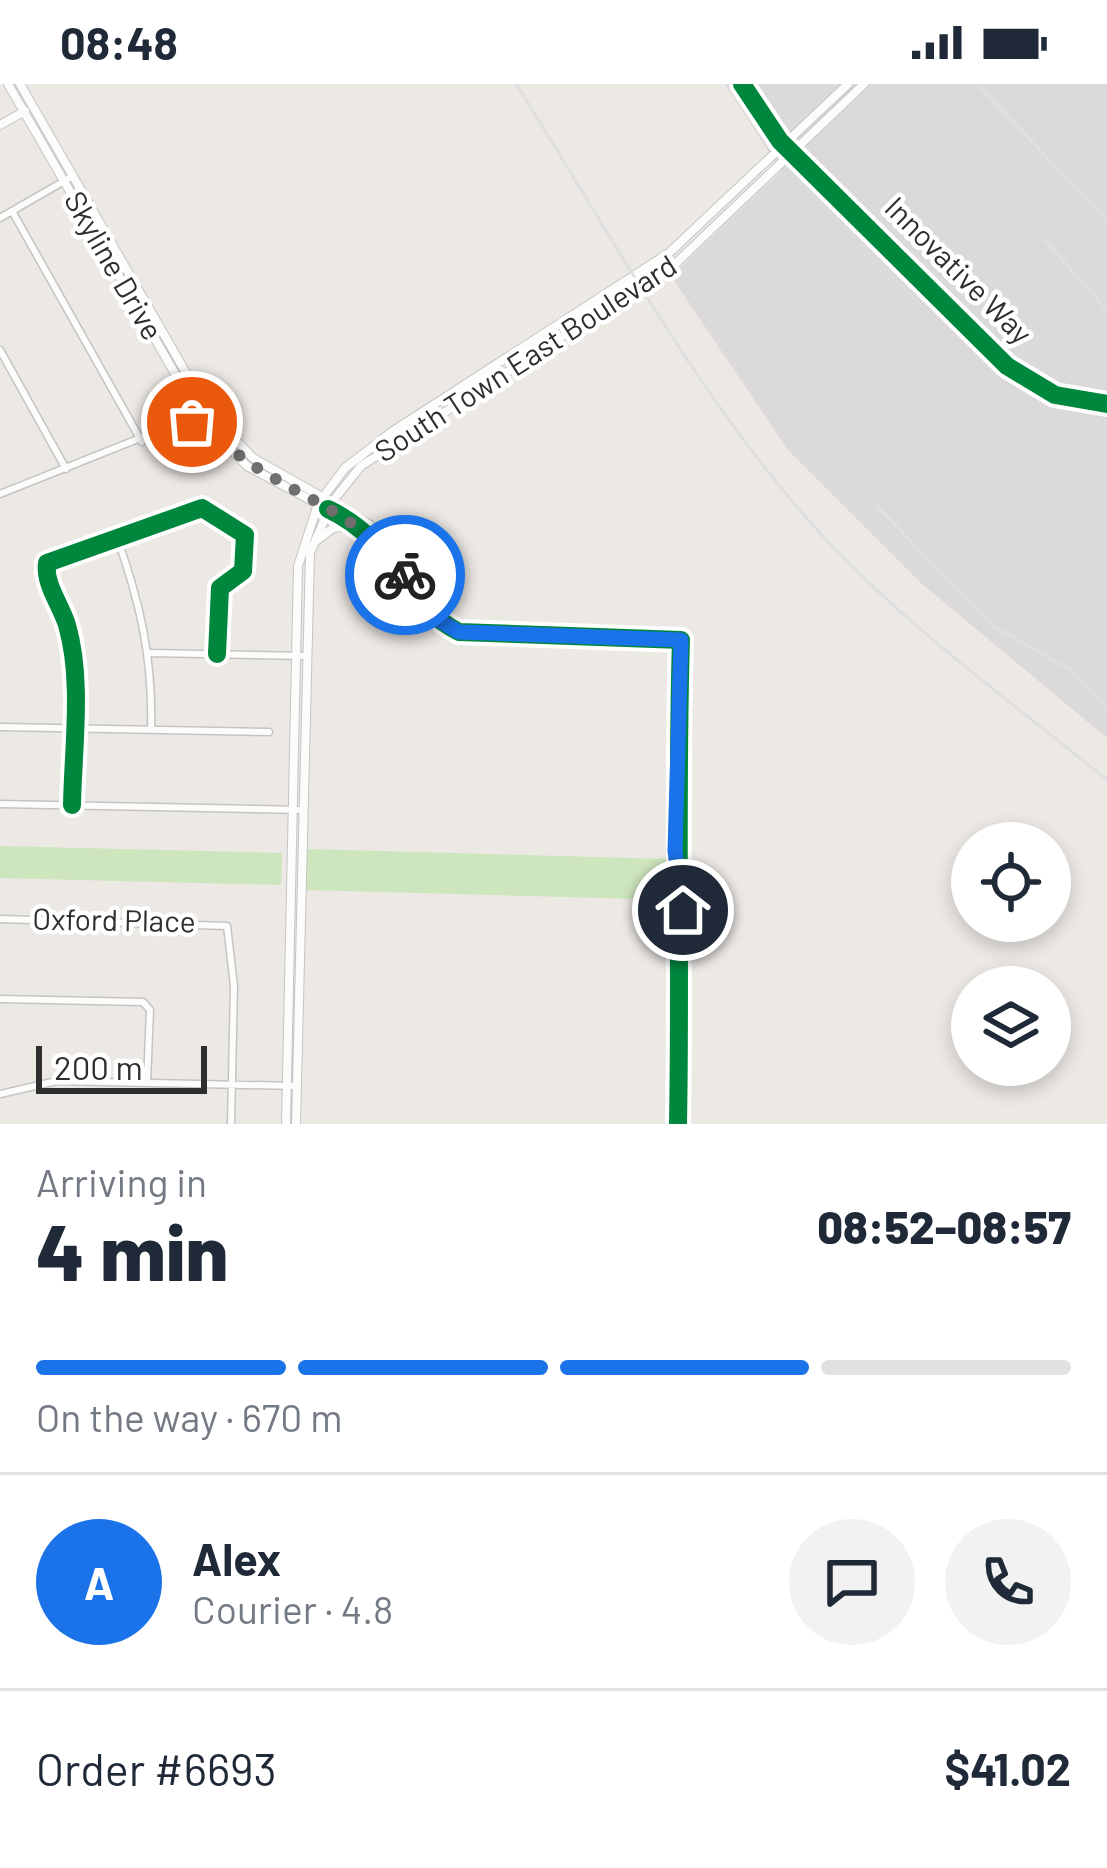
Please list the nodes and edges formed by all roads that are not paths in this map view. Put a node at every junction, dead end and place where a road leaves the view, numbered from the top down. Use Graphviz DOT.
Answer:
graph roads {
  1 [pos="8,84"];
  2 [pos="20,84"];
  3 [pos="742,84"];
  4 [pos="848,84"];
  5 [pos="864,84"];
  6 [pos="28,109"];
  7 [pos="0,125"];
  8 [pos="788,150"];
  9 [pos="69,179"];
  10 [pos="720,206"];
  11 [pos="12,211"];
  12 [pos="729,214"];
  13 [pos="0,218"];
  14 [pos="0,350"];
  15 [pos="1107,404"];
  16 [pos="204,414"];
  17 [pos="142,442"];
  18 [pos="66,469"];
  19 [pos="0,494"];
  20 [pos="320,500"];
  21 [pos="330,506"];
  22 [pos="359,525"];
  23 [pos="116,535"];
  24 [pos="311,547"];
  25 [pos="398,565"];
  26 [pos="150,653"];
  27 [pos="217,653"];
  28 [pos="302,656"];
  29 [pos="0,727"];
  30 [pos="74,728"];
  31 [pos="151,729"];
  32 [pos="269,732"];
  33 [pos="0,804"];
  34 [pos="72,805"];
  35 [pos="298,810"];
  36 [pos="0,919"];
  37 [pos="0,999"];
  38 [pos="147,1082"];
  39 [pos="232,1084"];
  40 [pos="292,1086"];
  41 [pos="0,1094"];
  42 [pos="231,1124"];
  43 [pos="286,1124"];
  44 [pos="296,1124"];
  45 [pos="678,1124"];
  1 -- 6 [label="main road, Skyline Drive"];
  2 -- 6 [label="main road, Skyline Drive"];
  3 -- 8 [label="street, Innovative Way"];
  4 -- 8 [label="main road, South Town East Boulevard"];
  5 -- 8 [label="main road, South Town East Boulevard"];
  6 -- 7 [label="main road"];
  6 -- 9 [label="main road, Skyline Drive"];
  8 -- 10 [label="main road, South Town East Boulevard"];
  8 -- 12 [label="main road, South Town East Boulevard"];
  8 -- 15 [label="street, Innovative Way"];
  9 -- 11 [label="street"];
  9 -- 16 [label="main road, Skyline Drive"];
  10 -- 12 [label="main road"];
  10 -- 20 [label="main road, South Town East Boulevard"];
  11 -- 13 [label="street"];
  11 -- 17 [label="street"];
  12 -- 21 [label="main road, South Town East Boulevard"];
  14 -- 18 [label="street"];
  16 -- 17 [label="street"];
  16 -- 20 [label="main road, Skyline Drive"];
  17 -- 18 [label="street"];
  18 -- 19 [label="street"];
  20 -- 21 [label="main road, Skyline Drive"];
  20 -- 28 [label="main road, South Town East Boulevard"];
  21 -- 22 [label="street, Skyline Drive"];
  21 -- 24 [label="main road, South Town East Boulevard"];
  21 -- 25 [label="street, Skyline Drive"];
  22 -- 24 [label="main road"];
  22 -- 25 [label="street, Skyline Drive"];
  23 -- 26 [label="street"];
  23 -- 27 [label="street"];
  23 -- 30 [label="street"];
  24 -- 28 [label="main road, South Town East Boulevard"];
  25 -- 45 [label="street, Skyline Drive"];
  26 -- 27 [label="street"];
  26 -- 31 [label="street"];
  27 -- 28 [label="street"];
  28 -- 35 [label="main road, South Town East Boulevard"];
  29 -- 30 [label="street"];
  30 -- 31 [label="street"];
  30 -- 34 [label="street"];
  31 -- 32 [label="street"];
  33 -- 34 [label="street"];
  34 -- 35 [label="street"];
  35 -- 40 [label="main road, South Town East Boulevard"];
  36 -- 39 [label="street, Oxford Place"];
  37 -- 38 [label="street"];
  38 -- 39 [label="street"];
  38 -- 41 [label="street"];
  39 -- 40 [label="street"];
  39 -- 42 [label="street"];
  40 -- 43 [label="main road, South Town East Boulevard"];
  40 -- 44 [label="main road, South Town East Boulevard"];
}
